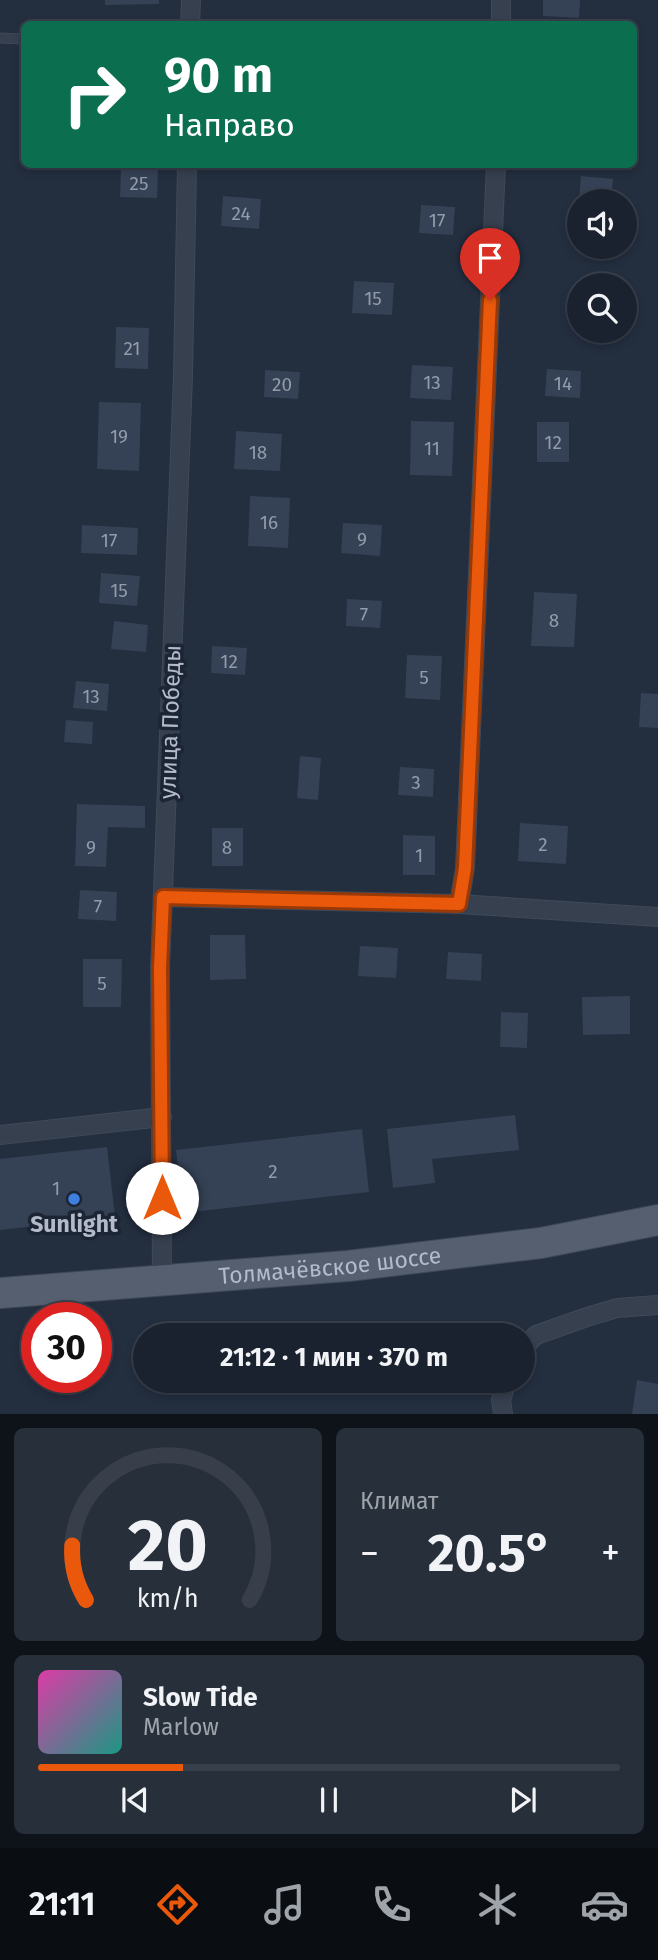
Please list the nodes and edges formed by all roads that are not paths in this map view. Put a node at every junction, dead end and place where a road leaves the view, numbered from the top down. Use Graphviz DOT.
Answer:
graph roads {
  1 [pos="191,0"];
  2 [pos="501,0"];
  3 [pos="190,21"];
  4 [pos="501,21"];
  5 [pos="0,38"];
  6 [pos="21,38"];
  7 [pos="187,168"];
  8 [pos="496,168"];
  9 [pos="163,897"];
  10 [pos="459,904"];
  11 [pos="658,916"];
  12 [pos="162,1117"];
  13 [pos="0,1135"];
  14 [pos="658,1220"];
  15 [pos="162,1279"];
  16 [pos="0,1293"];
  17 [pos="658,1305"];
  18 [pos="535,1336"];
  19 [pos="503,1393"];
  20 [pos="503,1414"];
  1 -- 3 [label="street"];
  2 -- 4 [label="street"];
  5 -- 6 [label="lane"];
  7 -- 9 [label="street, улица Победы"];
  8 -- 10 [label="street"];
  9 -- 10 [label="street"];
  9 -- 12 [label="street, улица Победы"];
  10 -- 11 [label="street"];
  12 -- 13 [label="street"];
  12 -- 15 [label="street, улица Победы"];
  14 -- 15 [label="main road, Толмачёвское шоссе"];
  15 -- 16 [label="main road, Толмачёвское шоссе"];
  17 -- 18 [label="street"];
  19 -- 20 [label="street"];
}
